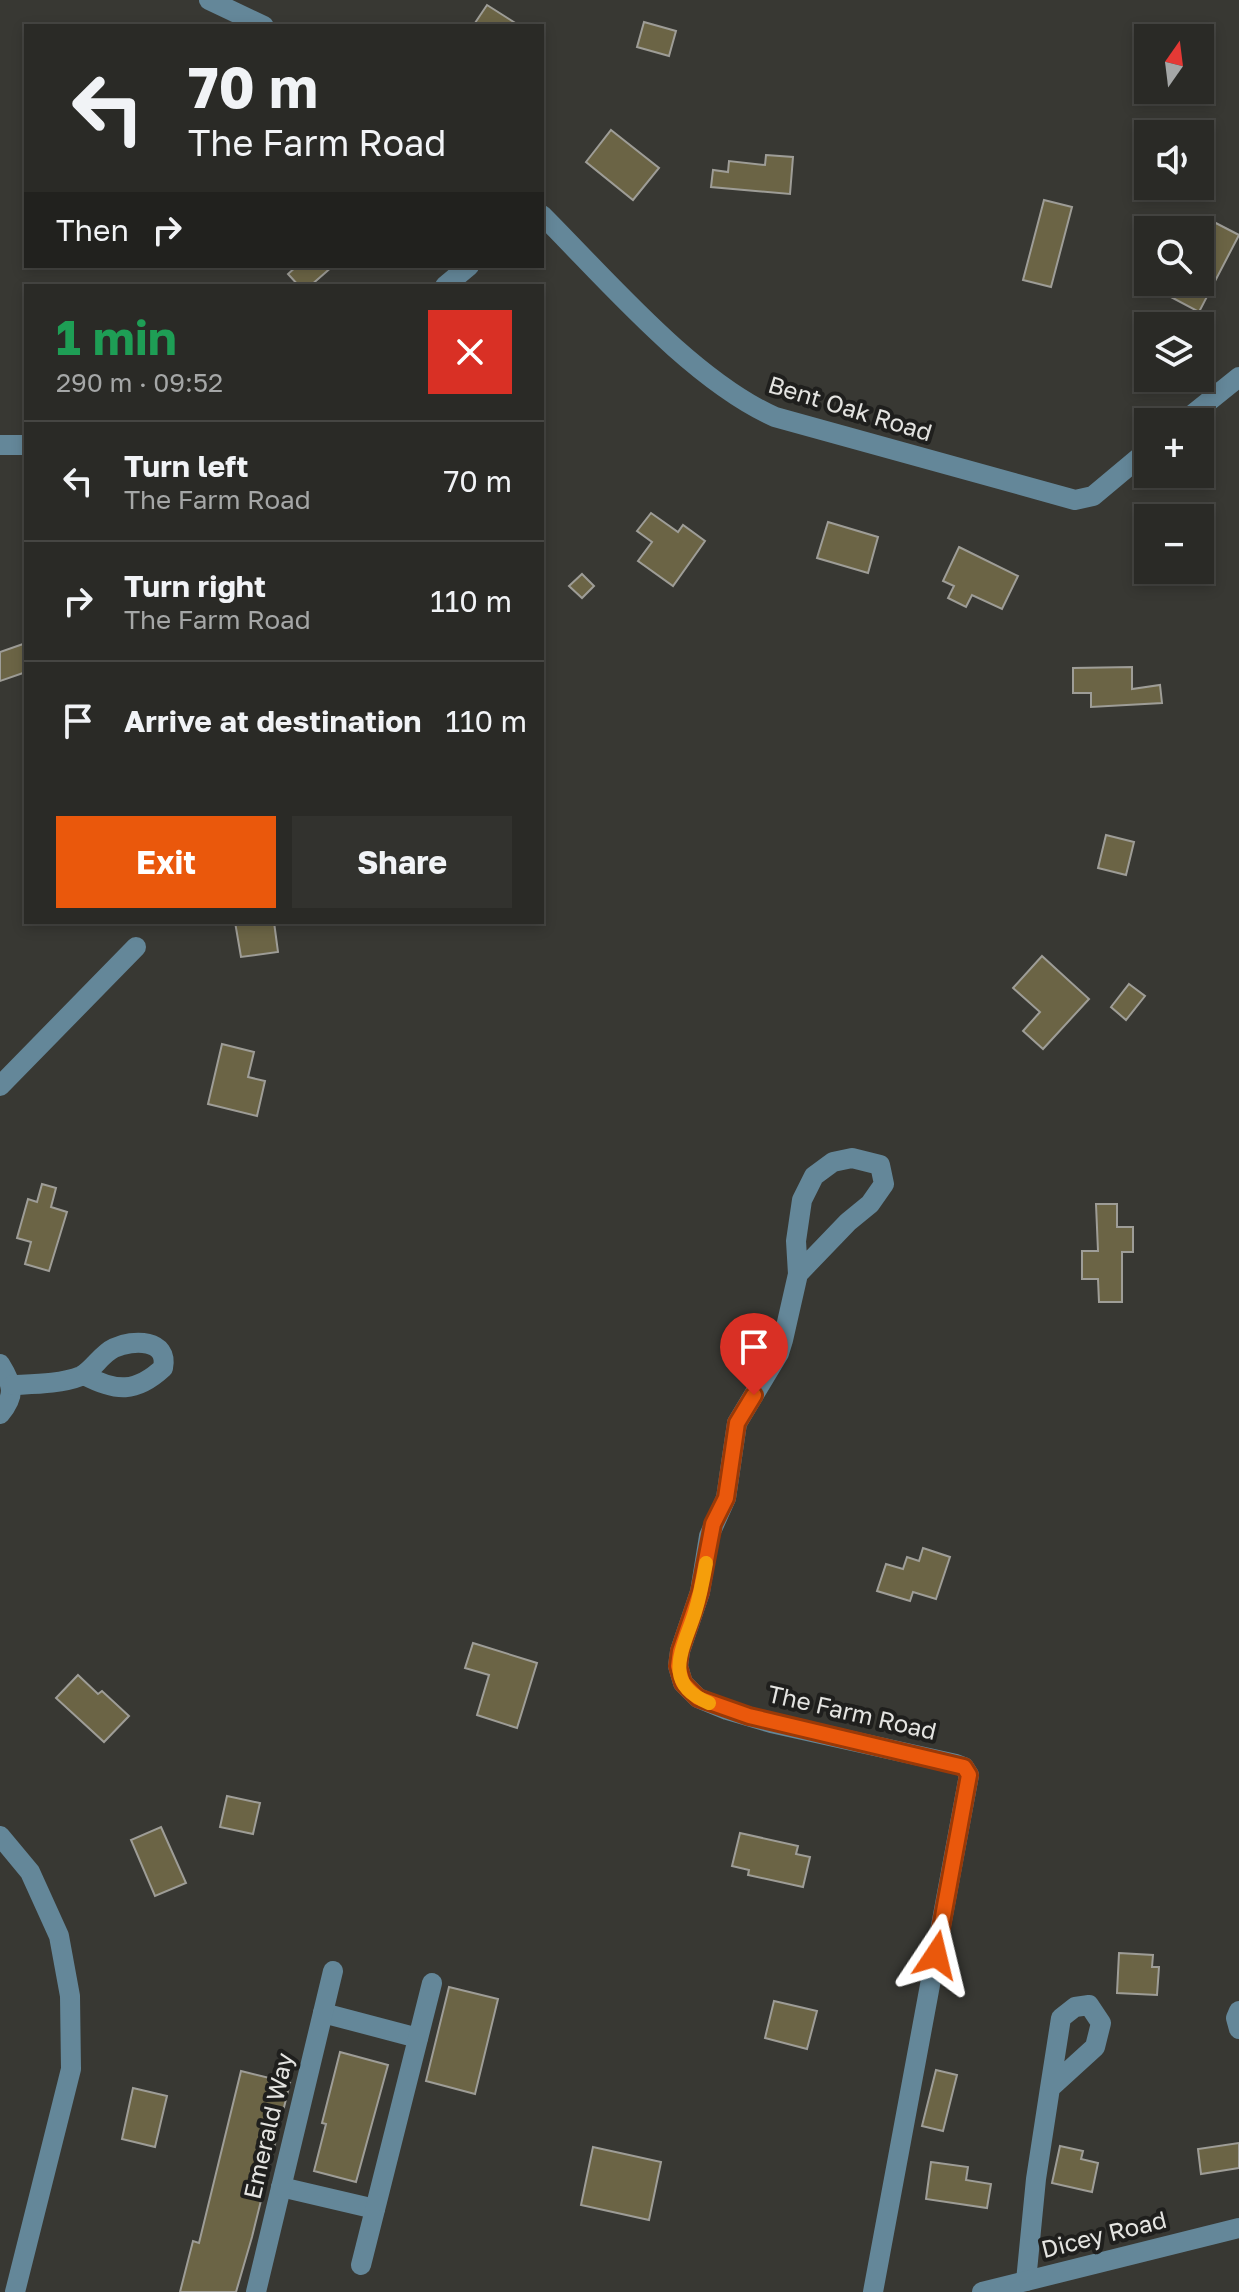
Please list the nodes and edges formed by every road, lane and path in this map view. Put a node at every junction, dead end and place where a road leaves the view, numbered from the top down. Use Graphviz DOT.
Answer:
graph roads {
  1 [pos="209,0"];
  2 [pos="260,24"];
  3 [pos="544,217"];
  4 [pos="467,268"];
  5 [pos="447,284"];
  6 [pos="1239,377"];
  7 [pos="1200,408"];
  8 [pos="0,445"];
  9 [pos="24,445"];
  10 [pos="1134,462"];
  11 [pos="136,947"];
  12 [pos="0,1086"];
  13 [pos="798,1274"];
  14 [pos="0,1364"];
  15 [pos="84,1375"];
  16 [pos="13,1385"];
  17 [pos="0,1414"];
  18 [pos="0,1836"];
  19 [pos="333,1971"];
  20 [pos="432,1983"];
  21 [pos="1239,2011"];
  22 [pos="323,2013"];
  23 [pos="1239,2029"];
  24 [pos="418,2038"];
  25 [pos="1050,2088"];
  26 [pos="281,2187"];
  27 [pos="375,2209"];
  28 [pos="1239,2228"];
  29 [pos="361,2265"];
  30 [pos="1026,2281"];
  31 [pos="15,2292"];
  32 [pos="256,2292"];
  33 [pos="873,2292"];
  34 [pos="982,2292"];
  1 -- 2 [label="street"];
  3 -- 10 [label="street, Bent Oak Road"];
  4 -- 5 [label="street"];
  6 -- 7 [label="street"];
  8 -- 9 [label="street"];
  11 -- 12 [label="street"];
  13 -- 13 [label="street, The Farm Road"];
  13 -- 33 [label="street, The Farm Road"];
  14 -- 16 [label="street"];
  15 -- 16 [label="street"];
  16 -- 17 [label="street"];
  18 -- 31 [label="street"];
  19 -- 22 [label="street, Emerald Way"];
  20 -- 24 [label="street"];
  21 -- 23 [label="street"];
  22 -- 24 [label="street"];
  22 -- 26 [label="street, Emerald Way"];
  24 -- 27 [label="street"];
  25 -- 30 [label="street"];
  26 -- 27 [label="street"];
  26 -- 32 [label="street, Emerald Way"];
  27 -- 29 [label="street"];
  28 -- 30 [label="street, Dicey Road"];
  30 -- 34 [label="street, Dicey Road"];
}
